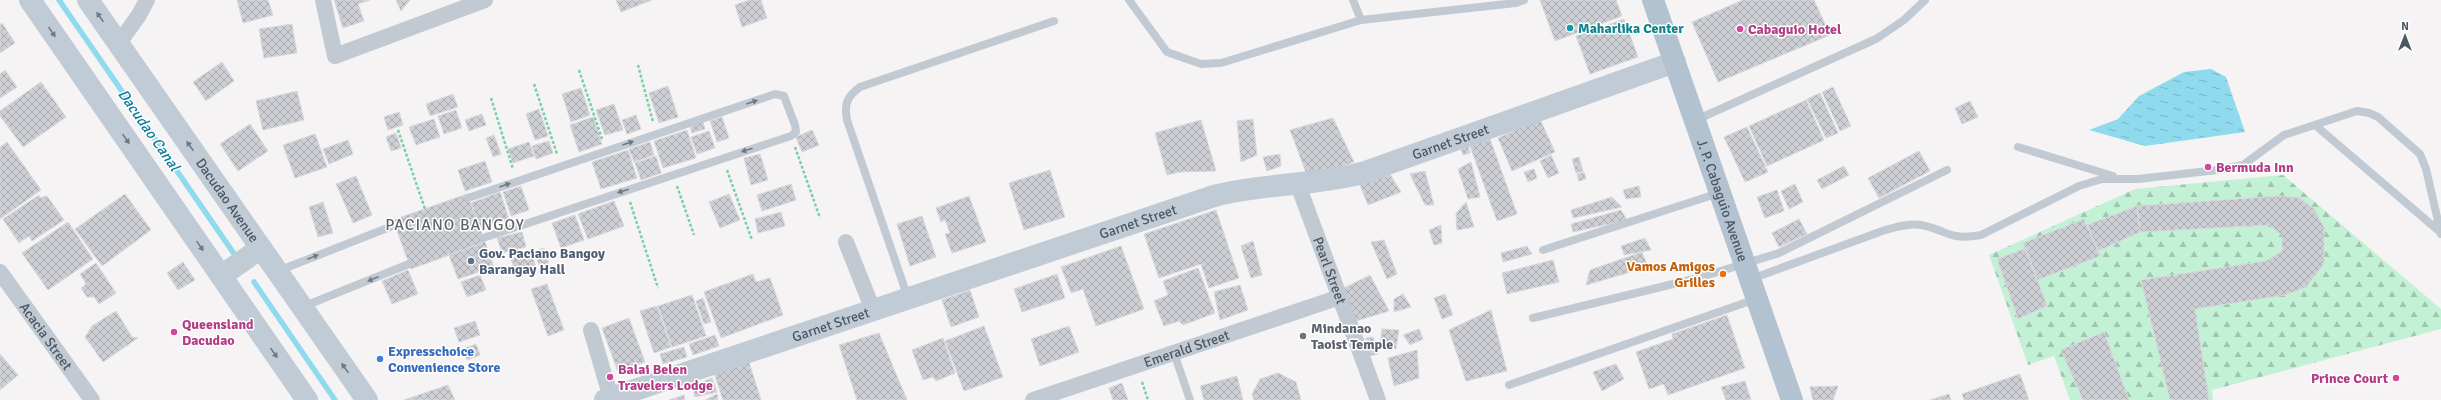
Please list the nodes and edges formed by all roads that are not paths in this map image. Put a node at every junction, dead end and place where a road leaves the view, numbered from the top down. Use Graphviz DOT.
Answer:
graph roads {
  1 [pos="30,0"];
  2 [pos="88,0"];
  3 [pos="147,0"];
  4 [pos="323,0"];
  5 [pos="485,0"];
  6 [pos="1129,0"];
  7 [pos="1353,0"];
  8 [pos="1524,0"];
  9 [pos="1653,0"];
  10 [pos="1925,0"];
  11 [pos="1361,20"];
  12 [pos="1054,21"];
  13 [pos="119,43"];
  14 [pos="1675,62"];
  15 [pos="1696,120"];
  16 [pos="2315,125"];
  17 [pos="2018,147"];
  18 [pos="1947,170"];
  19 [pos="2119,178"];
  20 [pos="1298,185"];
  21 [pos="1720,193"];
  22 [pos="468,198"];
  23 [pos="395,225"];
  24 [pos="2441,233"];
  25 [pos="483,238"];
  26 [pos="846,242"];
  27 [pos="261,248"];
  28 [pos="1543,250"];
  29 [pos="409,264"];
  30 [pos="0,272"];
  31 [pos="277,272"];
  32 [pos="221,276"];
  33 [pos="1751,280"];
  34 [pos="1340,297"];
  35 [pos="908,298"];
  36 [pos="302,307"];
  37 [pos="873,310"];
  38 [pos="1533,318"];
  39 [pos="591,330"];
  40 [pos="1174,353"];
  41 [pos="1509,385"];
  42 [pos="608,399"];
  43 [pos="92,400"];
  44 [pos="307,400"];
  45 [pos="367,400"];
  46 [pos="1033,400"];
  47 [pos="1190,400"];
  48 [pos="1378,400"];
  49 [pos="1792,400"];
  1 -- 32 [label="street, one-way"];
  13 -- 2 [label="street, Dacudao Avenue, one-way"];
  3 -- 13 [label="street"];
  4 -- 5 [label="street"];
  6 -- 11 [label="lane"];
  7 -- 11 [label="lane"];
  8 -- 11 [label="lane"];
  9 -- 14 [label="main road, J. P. Cabaguio Avenue"];
  10 -- 15 [label="lane"];
  12 -- 35 [label="lane"];
  27 -- 13 [label="street, Dacudao Avenue, one-way"];
  14 -- 15 [label="main road, J. P. Cabaguio Avenue"];
  14 -- 20 [label="street, Garnet Street"];
  15 -- 21 [label="main road, J. P. Cabaguio Avenue"];
  16 -- 19 [label="lane"];
  16 -- 24 [label="lane"];
  16 -- 24 [label="lane"];
  17 -- 19 [label="lane"];
  18 -- 33 [label="lane"];
  19 -- 33 [label="lane"];
  20 -- 34 [label="street, Pearl Street"];
  20 -- 35 [label="street, Garnet Street"];
  21 -- 28 [label="lane"];
  21 -- 33 [label="main road, J. P. Cabaguio Avenue"];
  22 -- 25 [label="lane, one-way"];
  31 -- 23 [label="lane, one-way"];
  26 -- 37 [label="street"];
  27 -- 31 [label="street, Dacudao Avenue"];
  27 -- 32 [label="street"];
  29 -- 36 [label="lane, one-way"];
  30 -- 43 [label="street, Acacia Street"];
  31 -- 36 [label="street, Dacudao Avenue"];
  32 -- 44 [label="street, one-way"];
  33 -- 38 [label="lane"];
  33 -- 41 [label="lane"];
  33 -- 49 [label="main road, J. P. Cabaguio Avenue"];
  34 -- 40 [label="street, Emerald Street"];
  34 -- 48 [label="street, Pearl Street"];
  35 -- 37 [label="street, Garnet Street"];
  45 -- 36 [label="street, Dacudao Avenue, one-way"];
  37 -- 42 [label="street, Garnet Street"];
  39 -- 42 [label="street"];
  40 -- 46 [label="street, Emerald Street"];
  40 -- 47 [label="lane"];
}
